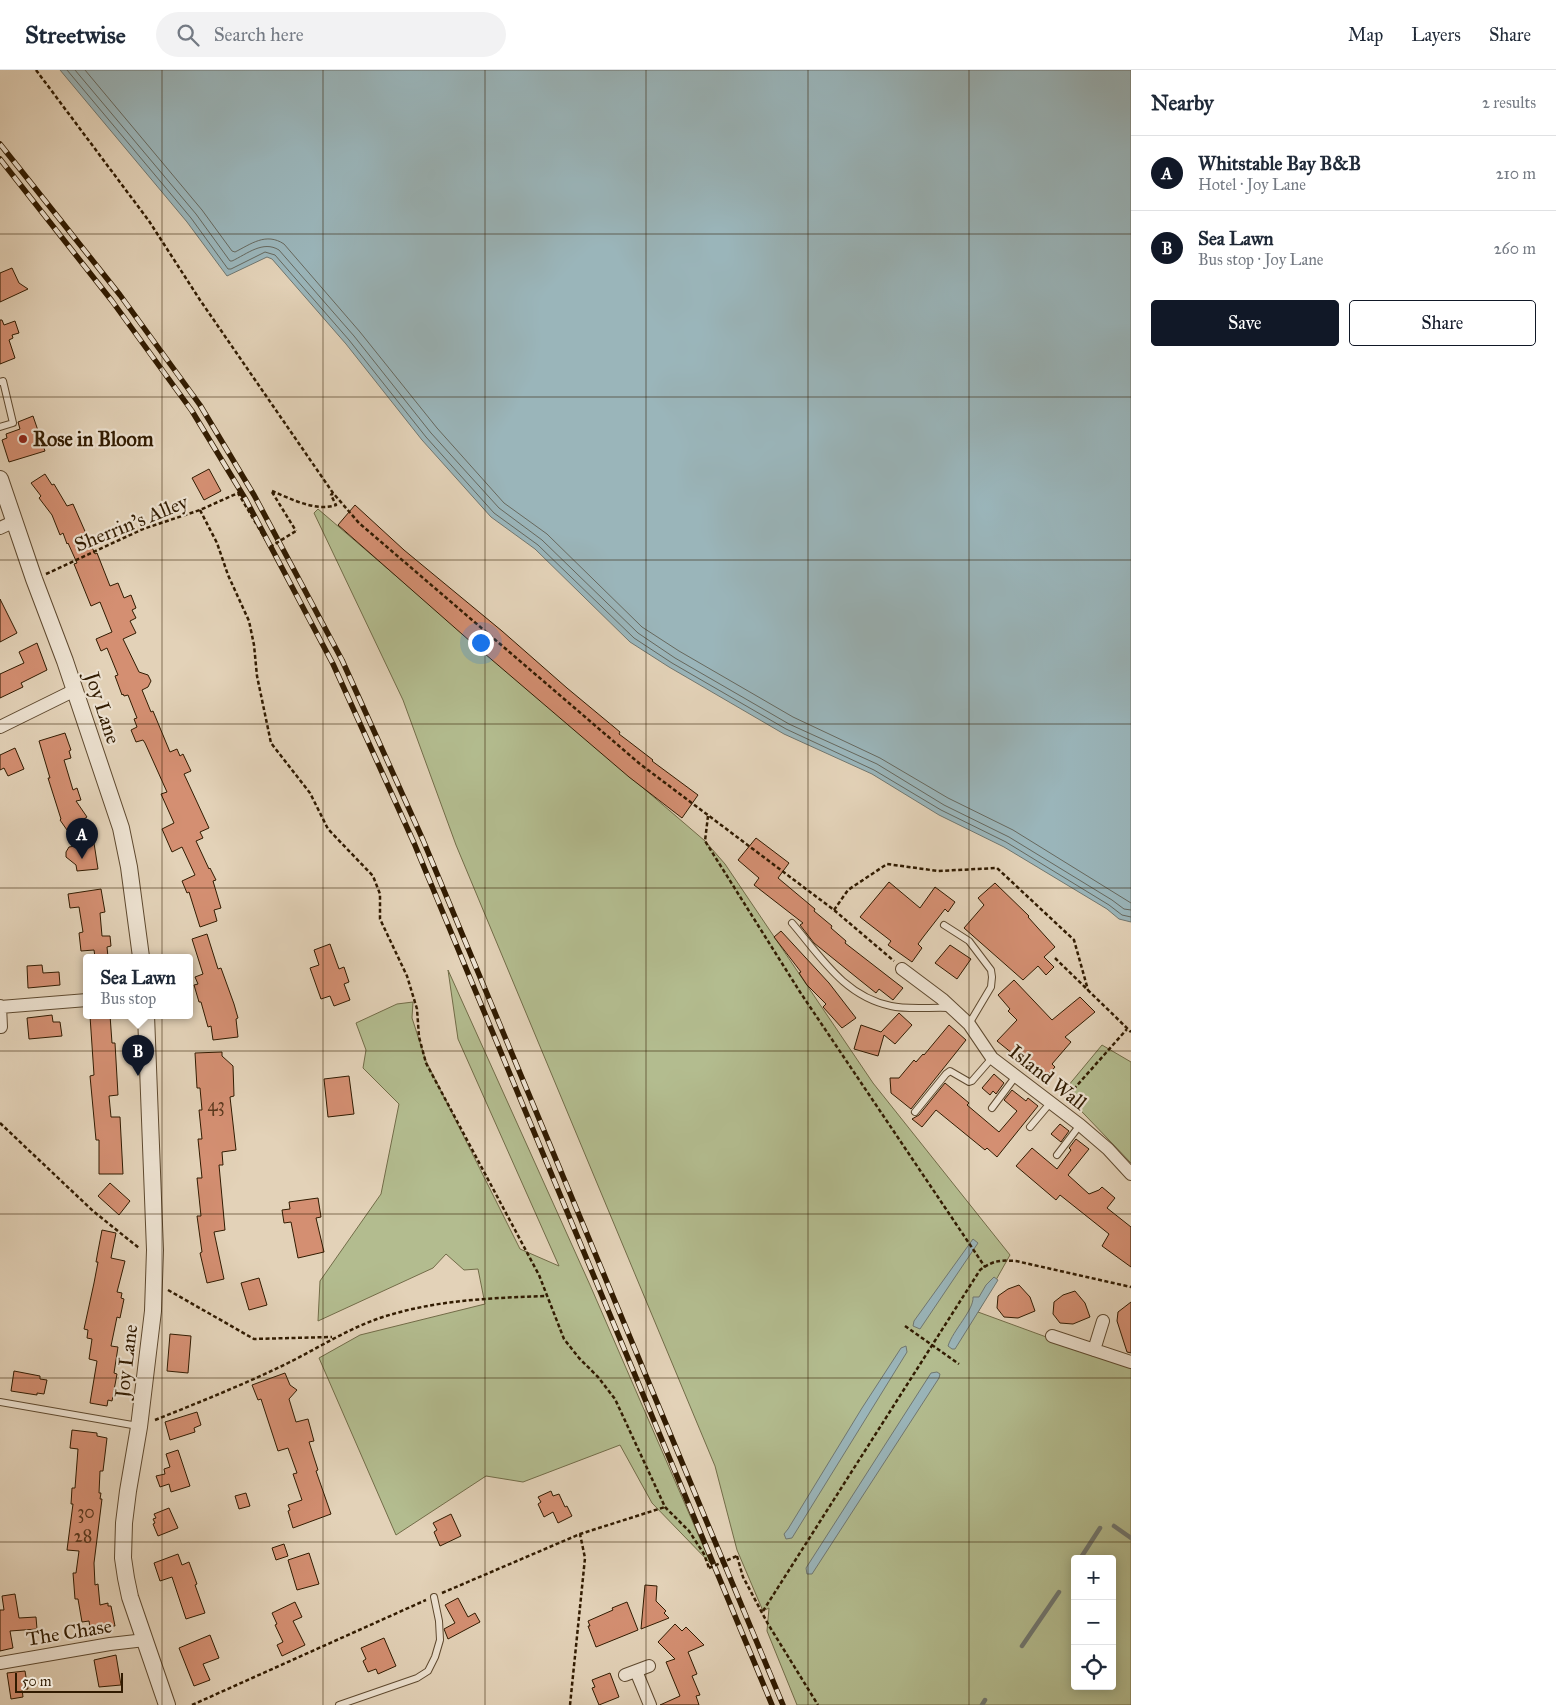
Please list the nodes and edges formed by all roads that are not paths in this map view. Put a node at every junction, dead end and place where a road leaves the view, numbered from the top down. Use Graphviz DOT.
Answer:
graph roads {
  1 [pos="0,382"];
  2 [pos="0,428"];
  3 [pos="0,479"];
  4 [pos="7,525"];
  5 [pos="75,690"];
  6 [pos="0,727"];
  7 [pos="792,923"];
  8 [pos="944,925"];
  9 [pos="141,954"];
  10 [pos="902,968"];
  11 [pos="83,1000"];
  12 [pos="0,1007"];
  13 [pos="953,1009"];
  14 [pos="146,1019"];
  15 [pos="970,1024"];
  16 [pos="2,1027"];
  17 [pos="992,1058"];
  18 [pos="1016,1076"];
  19 [pos="1054,1104"];
  20 [pos="992,1108"];
  21 [pos="915,1112"];
  22 [pos="1080,1126"];
  23 [pos="1030,1127"];
  24 [pos="1057,1155"];
  25 [pos="1131,1174"];
  26 [pos="1103,1321"];
  27 [pos="1052,1336"];
  28 [pos="1094,1350"];
  29 [pos="1131,1362"];
  30 [pos="0,1402"];
  31 [pos="139,1426"];
  32 [pos="434,1597"];
  33 [pos="145,1640"];
  34 [pos="0,1663"];
  35 [pos="649,1666"];
  36 [pos="167,1705"];
  37 [pos="339,1705"];
  38 [pos="650,1705"];
  1 -- 2 [label="lane"];
  3 -- 4 [label="street, Joy Lane"];
  4 -- 5 [label="street, Joy Lane"];
  5 -- 6 [label="street"];
  5 -- 9 [label="street, Joy Lane"];
  7 -- 13 [label="lane"];
  8 -- 15 [label="lane"];
  10 -- 13 [label="street, Island Wall"];
  11 -- 12 [label="street"];
  12 -- 16 [label="street"];
  13 -- 15 [label="street, Island Wall"];
  14 -- 31 [label="street, Joy Lane"];
  15 -- 17 [label="street, Island Wall"];
  17 -- 18 [label="street, Island Wall"];
  17 -- 21 [label="lane"];
  18 -- 19 [label="street, Island Wall"];
  18 -- 20 [label="lane"];
  19 -- 22 [label="street, Island Wall"];
  19 -- 23 [label="lane"];
  22 -- 24 [label="lane"];
  22 -- 25 [label="street, Island Wall"];
  26 -- 28 [label="street"];
  27 -- 28 [label="street"];
  28 -- 29 [label="street"];
  30 -- 31 [label="lane"];
  31 -- 33 [label="street, Joy Lane"];
  32 -- 37 [label="lane"];
  33 -- 34 [label="street, The Chase"];
  33 -- 36 [label="street, Joy Lane"];
  35 -- 38 [label="street"];
}
